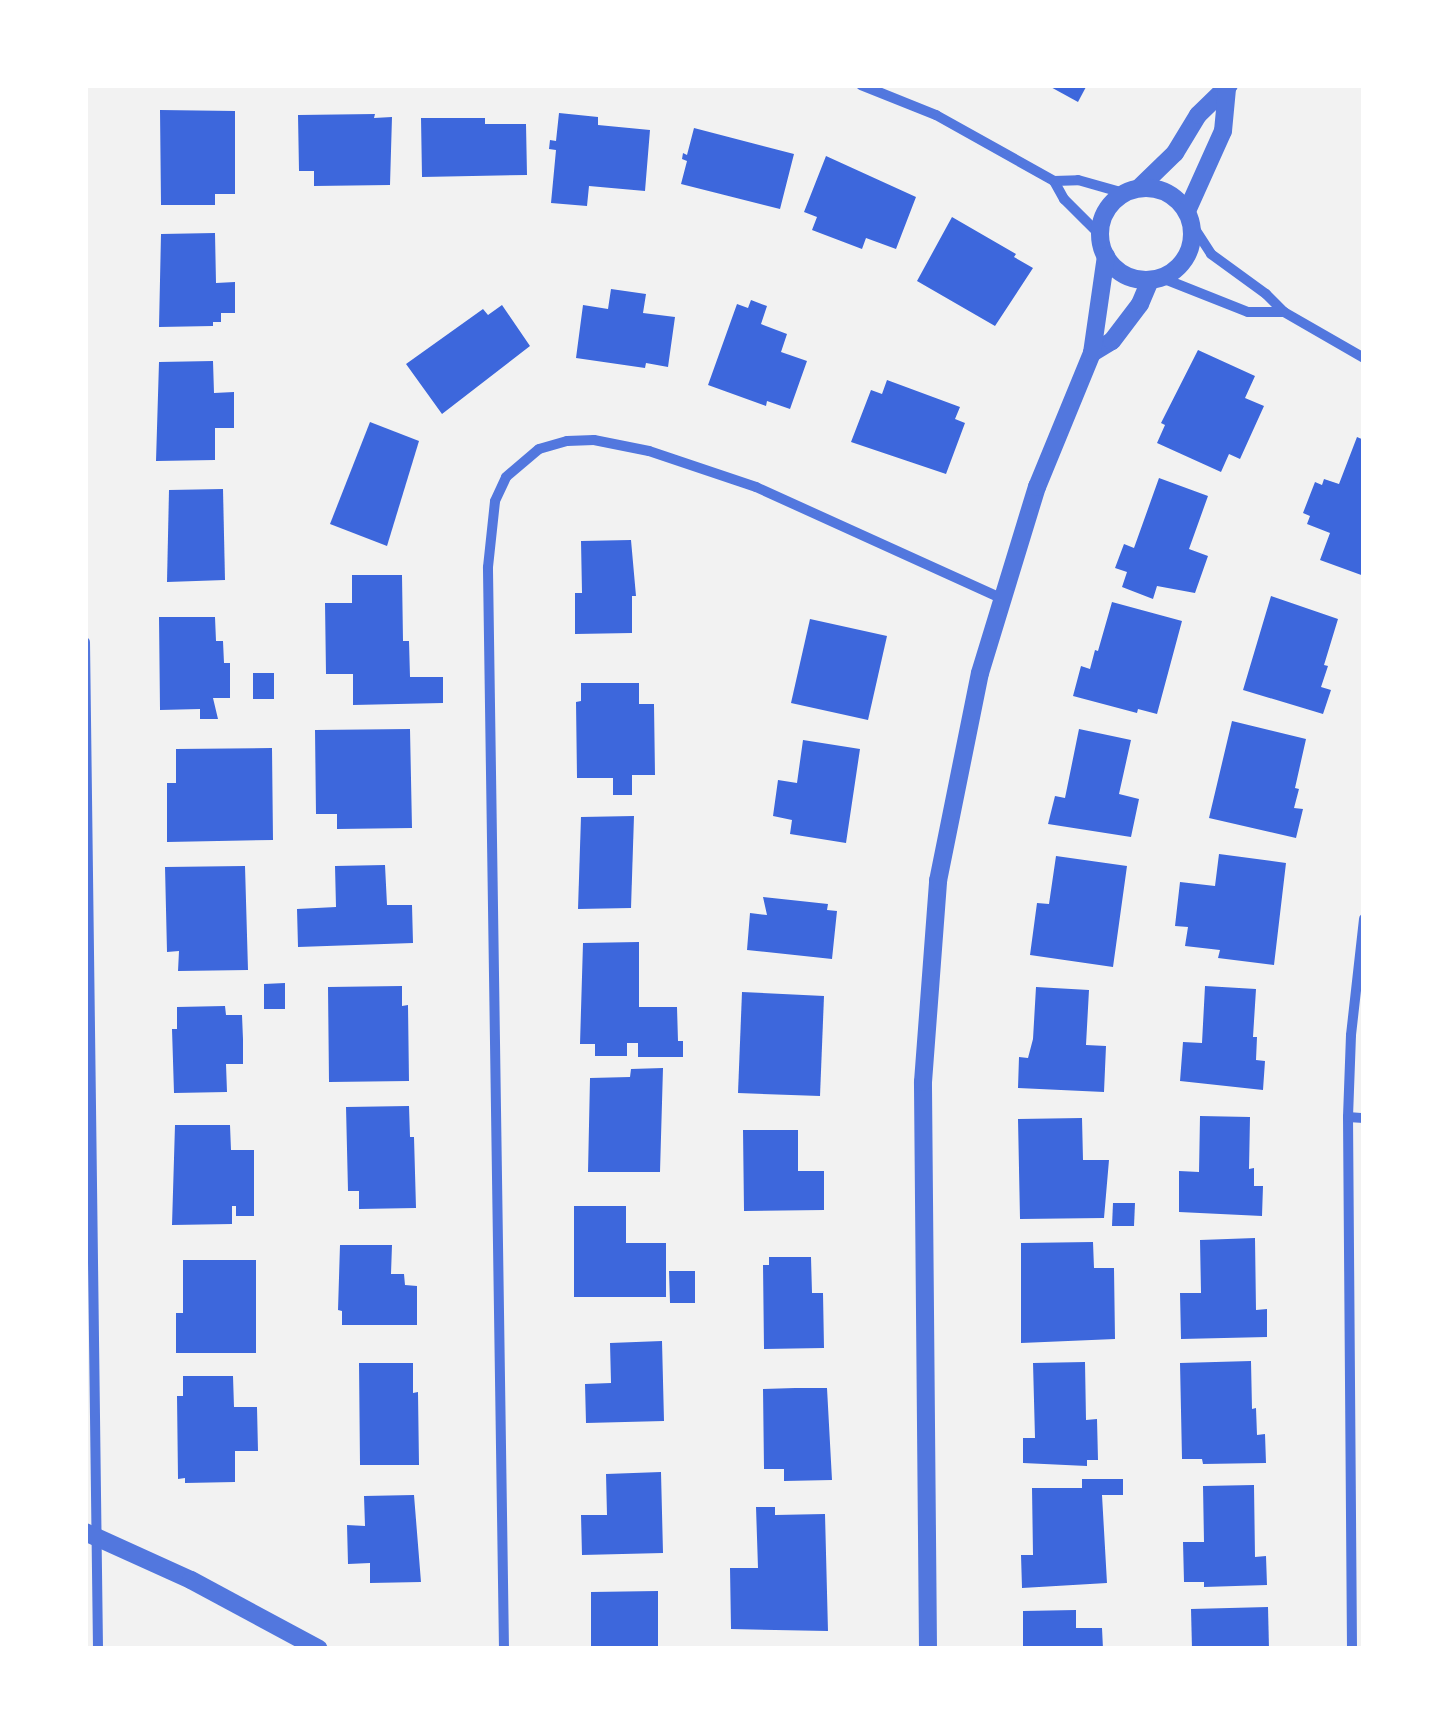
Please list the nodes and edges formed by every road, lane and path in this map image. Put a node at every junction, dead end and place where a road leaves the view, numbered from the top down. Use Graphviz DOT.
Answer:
graph roads {
  1 [pos="861,85"];
  2 [pos="1228,87"];
  3 [pos="1054,182"];
  4 [pos="1132,190"];
  5 [pos="1190,219"];
  6 [pos="1100,235"];
  7 [pos="1106,256"];
  8 [pos="1156,279"];
  9 [pos="1284,312"];
  10 [pos="1092,353"];
  11 [pos="1364,358"];
  12 [pos="1002,598"];
  13 [pos="85,642"];
  14 [pos="1364,918"];
  15 [pos="1348,1118"];
  16 [pos="1364,1118"];
  17 [pos="1351,1533"];
  18 [pos="1364,1533"];
  19 [pos="92,1535"];
  20 [pos="98,1649"];
  21 [pos="319,1649"];
  22 [pos="504,1649"];
  23 [pos="928,1649"];
  24 [pos="1352,1649"];
  1 -- 3 [label="street"];
  2 -- 4 [label="street"];
  2 -- 5 [label="street"];
  3 -- 4 [label="street"];
  3 -- 6 [label="street"];
  4 -- 5 [label="street"];
  4 -- 6 [label="street"];
  5 -- 8 [label="street"];
  5 -- 9 [label="street"];
  6 -- 7 [label="street"];
  7 -- 8 [label="street"];
  7 -- 10 [label="street"];
  8 -- 9 [label="street"];
  8 -- 10 [label="street"];
  9 -- 11 [label="street"];
  10 -- 12 [label="street"];
  12 -- 22 [label="street"];
  12 -- 23 [label="street"];
  13 -- 19 [label="street"];
  14 -- 15 [label="street"];
  15 -- 16 [label="street"];
  15 -- 17 [label="street"];
  17 -- 18 [label="street"];
  17 -- 24 [label="street"];
  19 -- 20 [label="street"];
  19 -- 21 [label="street"];
}
